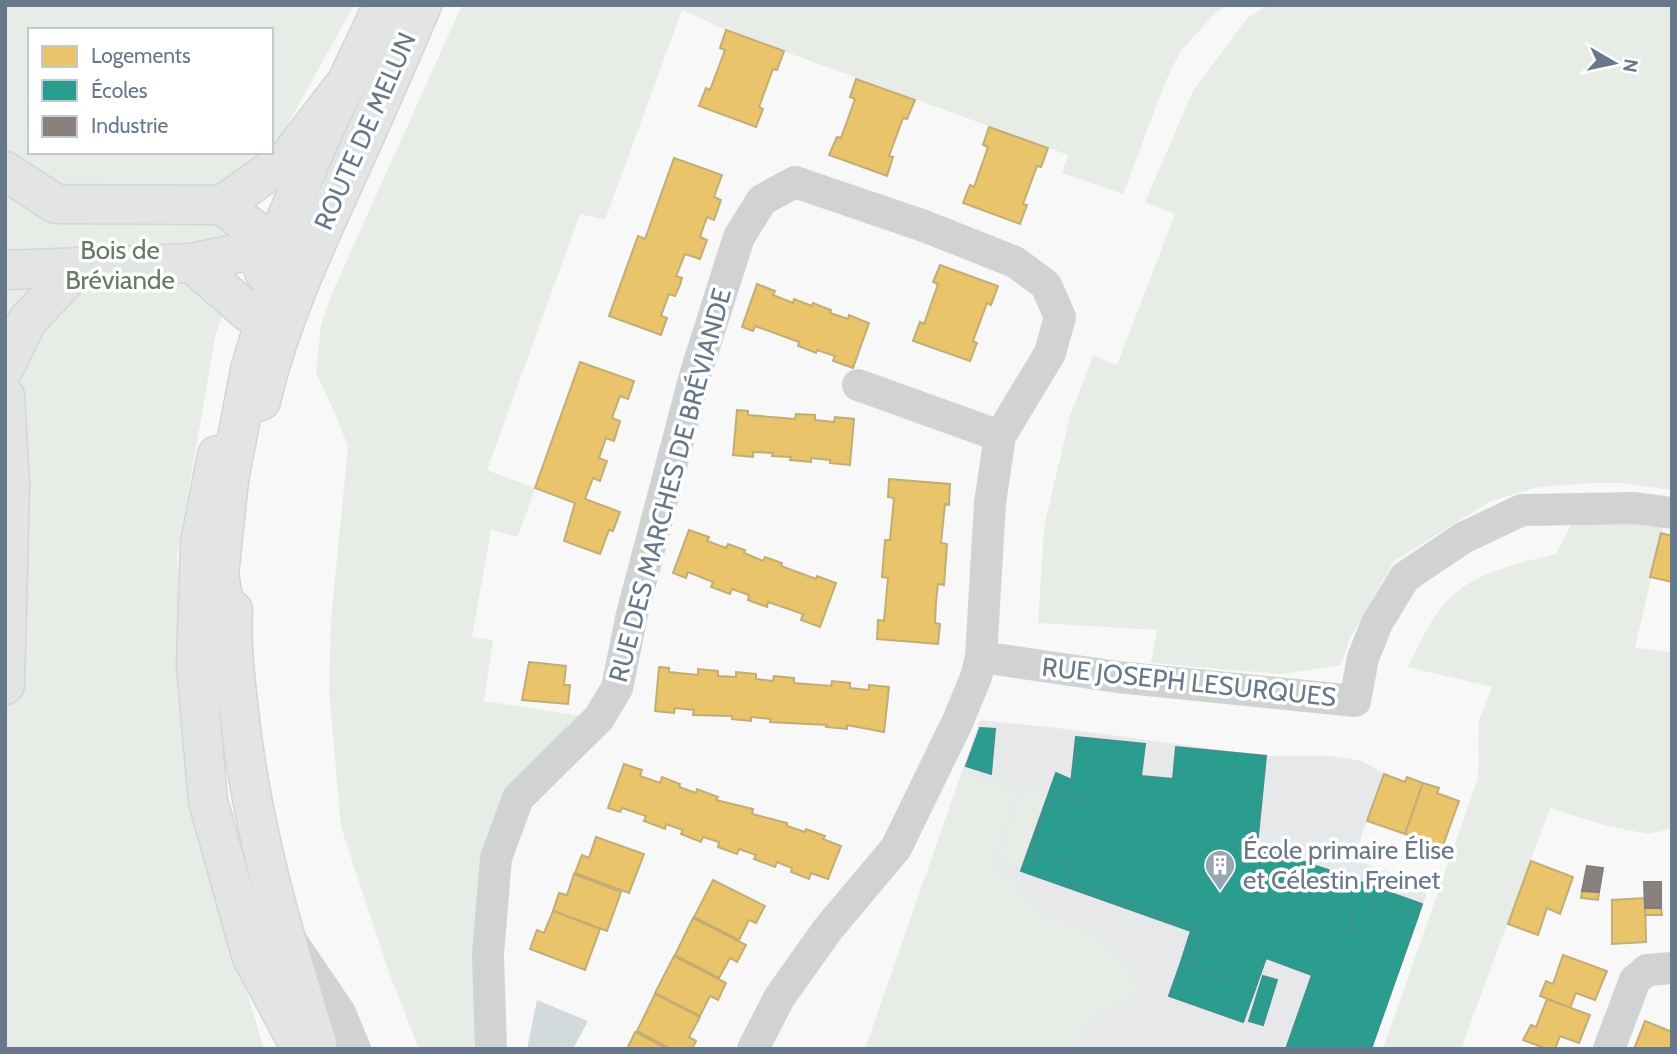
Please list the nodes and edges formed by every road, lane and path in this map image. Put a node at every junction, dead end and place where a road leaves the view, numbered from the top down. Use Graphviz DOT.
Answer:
graph roads {
  1 [pos="383,5"];
  2 [pos="422,5"];
  3 [pos="342,88"];
  4 [pos="5,171"];
  5 [pos="56,204"];
  6 [pos="222,205"];
  7 [pos="5,207"];
  8 [pos="274,245"];
  9 [pos="314,246"];
  10 [pos="191,262"];
  11 [pos="78,267"];
  12 [pos="5,270"];
  13 [pos="249,313"];
  14 [pos="5,367"];
  15 [pos="858,385"];
  16 [pos="5,396"];
  17 [pos="1000,436"];
  18 [pos="1672,513"];
  19 [pos="232,642"];
  20 [pos="981,657"];
  21 [pos="5,685"];
  22 [pos="279,923"];
  23 [pos="1672,968"];
  24 [pos="301,1049"];
  25 [pos="319,1049"];
  26 [pos="355,1049"];
  27 [pos="491,1049"];
  28 [pos="753,1049"];
  29 [pos="1609,1049"];
  1 -- 3 [label="street, ROUTE DE MELUN"];
  2 -- 9 [label="street, ROUTE DE MELUN"];
  3 -- 6 [label="street"];
  3 -- 8 [label="street, ROUTE DE MELUN"];
  4 -- 5 [label="street"];
  5 -- 6 [label="street"];
  5 -- 7 [label="street"];
  6 -- 8 [label="street"];
  8 -- 9 [label="street"];
  8 -- 10 [label="street"];
  8 -- 13 [label="street, ROUTE DE MELUN"];
  8 -- 19 [label="street"];
  9 -- 19 [label="street, ROUTE DE MELUN"];
  10 -- 11 [label="street"];
  10 -- 13 [label="street"];
  11 -- 12 [label="street"];
  11 -- 14 [label="street"];
  13 -- 24 [label="street, ROUTE DE MELUN"];
  15 -- 17 [label="street"];
  16 -- 21 [label="street"];
  17 -- 20 [label="street, RUE DES MARCHES DE BRÉVIANDE"];
  17 -- 27 [label="street, RUE DES MARCHES DE BRÉVIANDE"];
  18 -- 20 [label="street, RUE JOSEPH LESURQUES"];
  19 -- 22 [label="street"];
  20 -- 28 [label="street, RUE DES MARCHES DE BRÉVIANDE"];
  22 -- 25 [label="street"];
  22 -- 26 [label="street"];
  23 -- 29 [label="street"];
}
